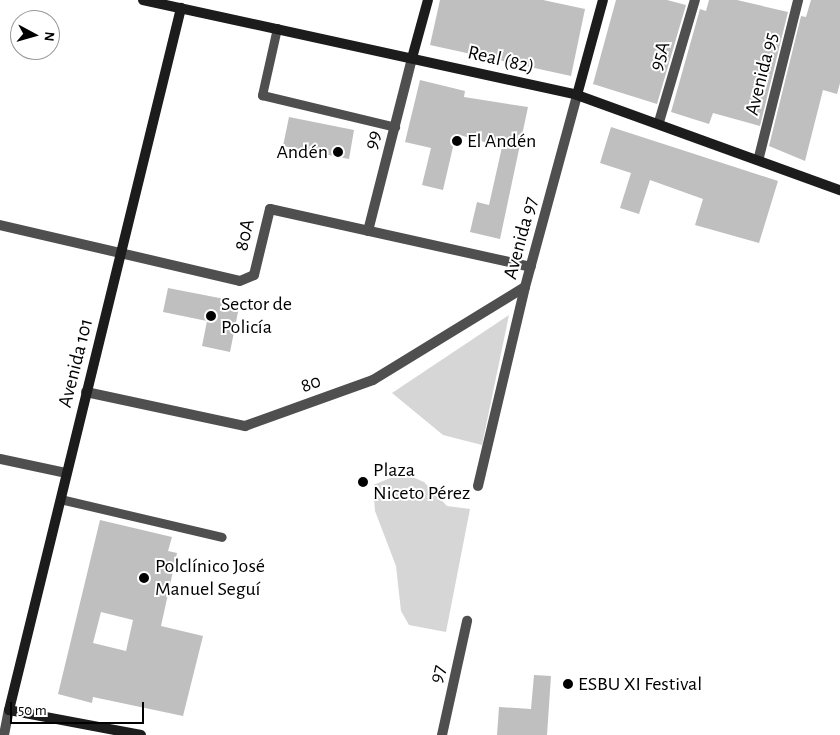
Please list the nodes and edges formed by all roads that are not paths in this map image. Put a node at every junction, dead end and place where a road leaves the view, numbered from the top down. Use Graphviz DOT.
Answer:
graph roads {
  1 [pos="143,0"];
  2 [pos="428,0"];
  3 [pos="603,0"];
  4 [pos="695,0"];
  5 [pos="798,0"];
  6 [pos="182,4"];
  7 [pos="277,28"];
  8 [pos="412,58"];
  9 [pos="577,95"];
  10 [pos="658,122"];
  11 [pos="395,127"];
  12 [pos="759,157"];
  13 [pos="840,190"];
  14 [pos="0,225"];
  15 [pos="368,231"];
  16 [pos="122,252"];
  17 [pos="531,266"];
  18 [pos="525,287"];
  19 [pos="86,392"];
  20 [pos="0,459"];
  21 [pos="66,473"];
  22 [pos="478,486"];
  23 [pos="60,499"];
  24 [pos="222,537"];
  25 [pos="466,621"];
  26 [pos="4,709"];
  27 [pos="4,735"];
  28 [pos="141,735"];
  29 [pos="442,735"];
  1 -- 6 [label="main road, Real (82)"];
  2 -- 8 [label="main road"];
  3 -- 9 [label="main road, Avenida 97"];
  4 -- 10 [label="street, 95A"];
  5 -- 12 [label="street, Avenida 95"];
  6 -- 7 [label="main road, Real (82)"];
  6 -- 16 [label="main road, Avenida 101"];
  7 -- 8 [label="main road, Real (82)"];
  7 -- 11 [label="lane"];
  8 -- 9 [label="main road, Real (82)"];
  8 -- 11 [label="street, 99"];
  9 -- 10 [label="main road, Real (82)"];
  9 -- 17 [label="street, Avenida 97"];
  10 -- 12 [label="main road, Real (82)"];
  11 -- 15 [label="street, 99"];
  12 -- 13 [label="main road, Real (82)"];
  14 -- 16 [label="street, 80A"];
  15 -- 16 [label="street, 80A"];
  15 -- 17 [label="street, 80A"];
  16 -- 19 [label="main road, Avenida 101"];
  17 -- 18 [label="street, Avenida 97"];
  18 -- 19 [label="street, 80"];
  18 -- 22 [label="street, Avenida 97"];
  19 -- 21 [label="main road, Avenida 101"];
  20 -- 21 [label="street"];
  21 -- 23 [label="main road, Avenida 101"];
  23 -- 24 [label="lane"];
  23 -- 26 [label="main road, Avenida 101"];
  25 -- 29 [label="street, 97"];
  26 -- 27 [label="street, Avenida 101"];
  26 -- 28 [label="main road"];
}
